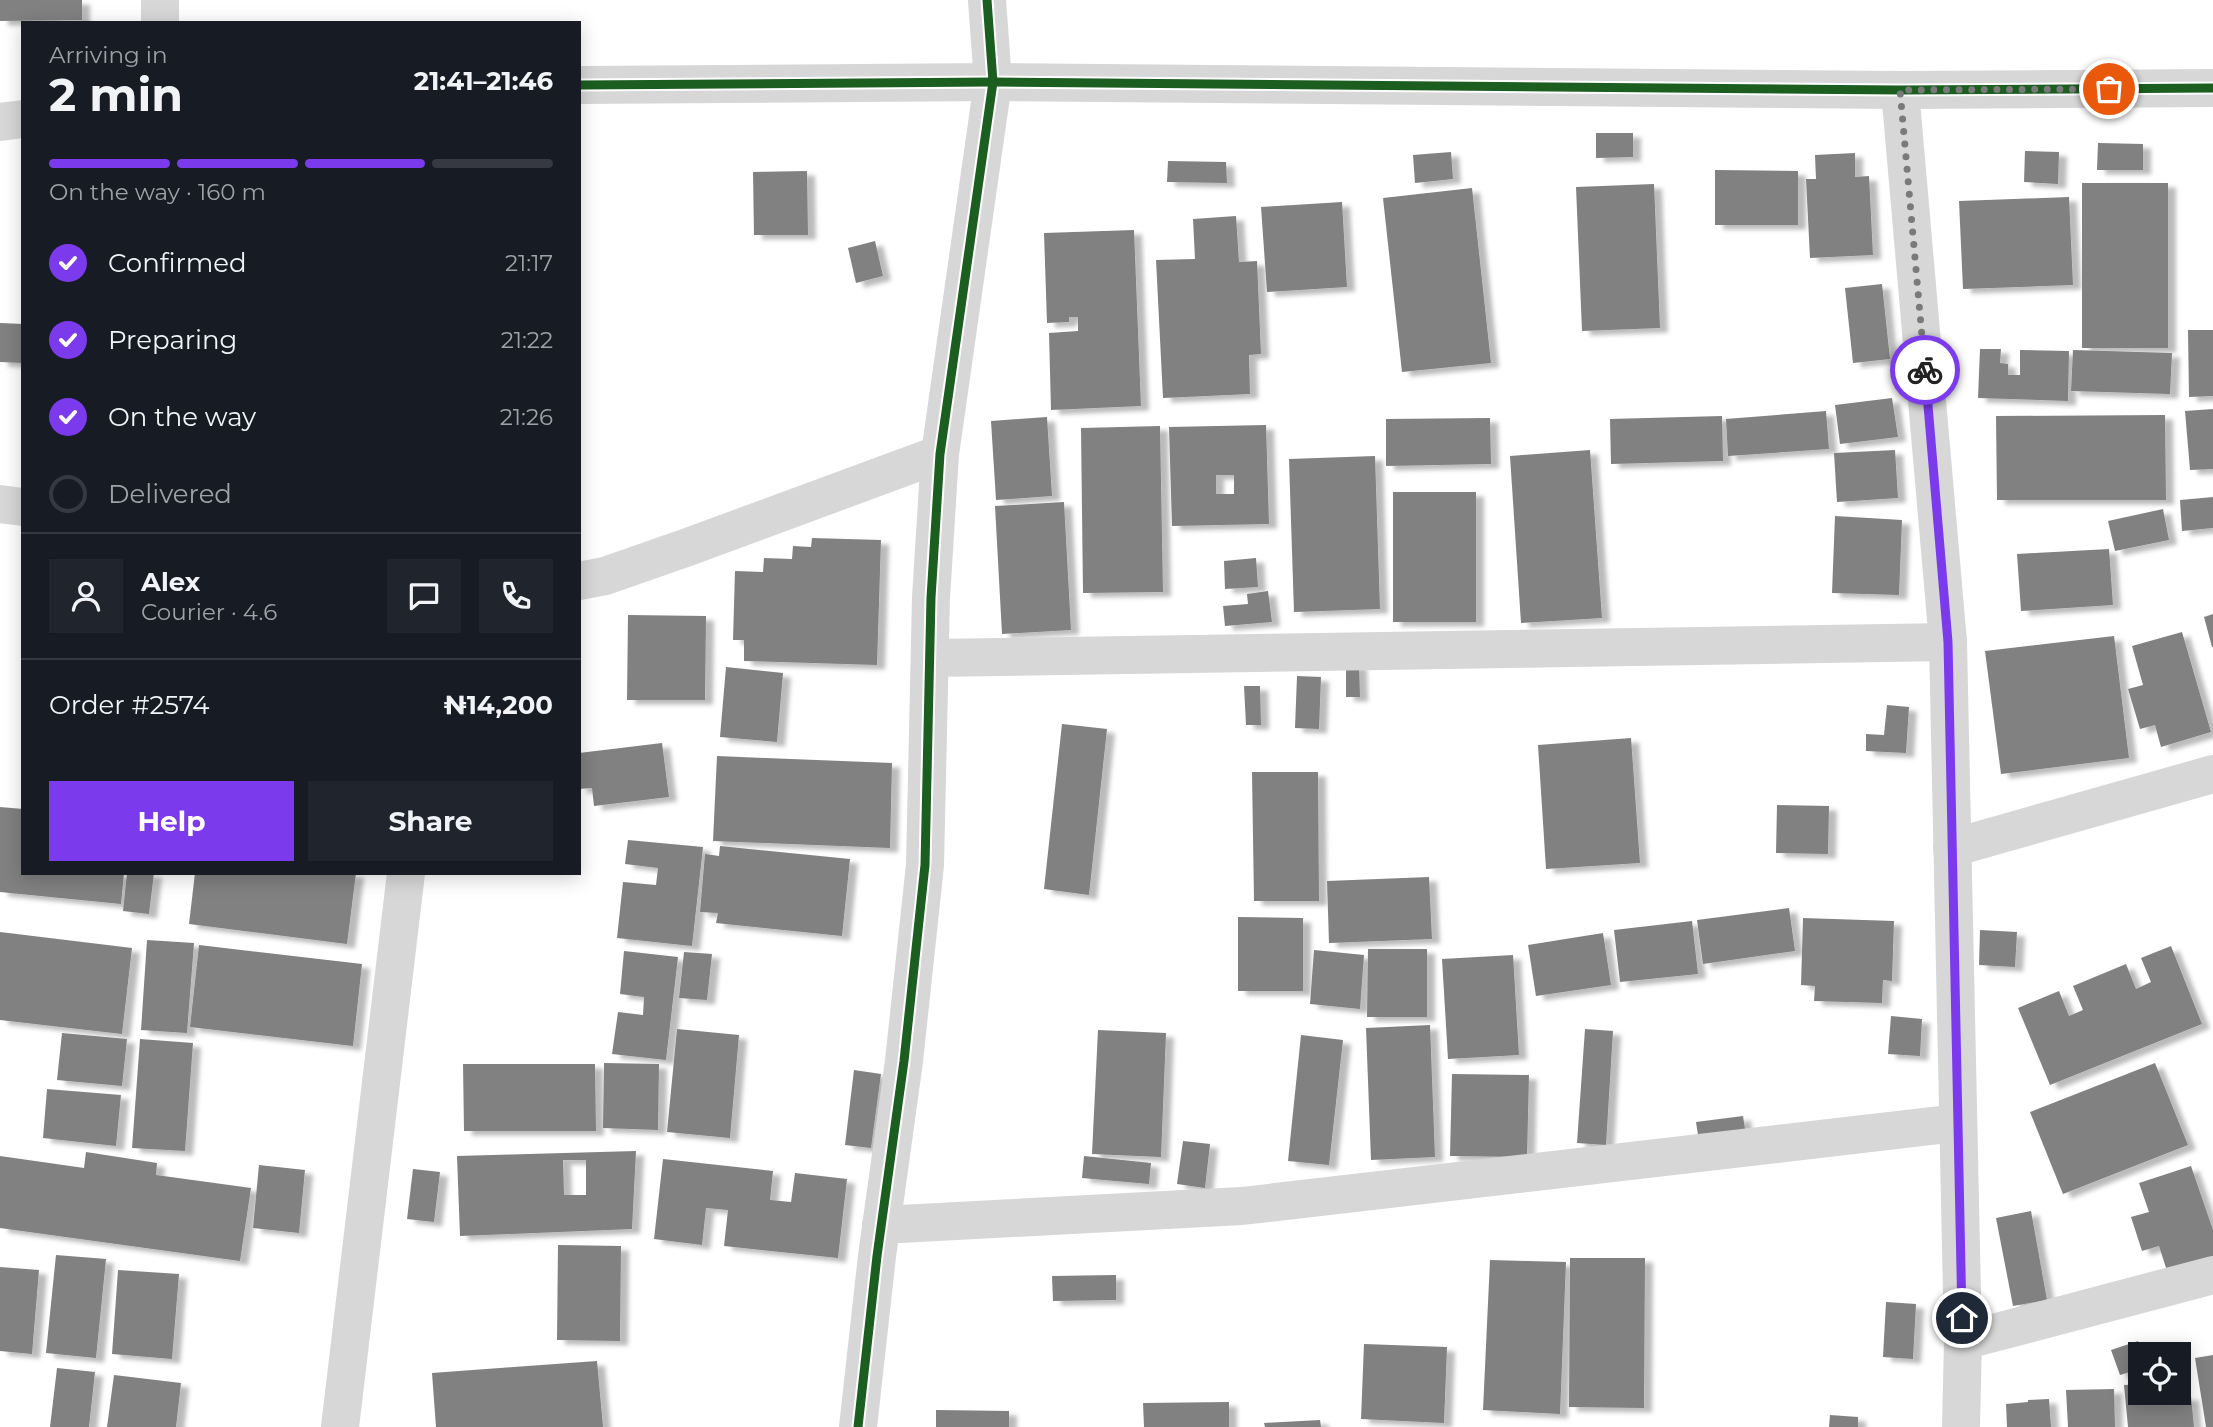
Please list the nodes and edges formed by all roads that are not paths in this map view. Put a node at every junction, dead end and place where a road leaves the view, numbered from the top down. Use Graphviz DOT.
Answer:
graph roads {
  1 [pos="160,0"];
  2 [pos="987,0"];
  3 [pos="160,21"];
  4 [pos="993,82"];
  5 [pos="581,85"];
  6 [pos="2213,88"];
  7 [pos="1900,90"];
  8 [pos="21,118"];
  9 [pos="0,122"];
  10 [pos="940,454"];
  11 [pos="0,504"];
  12 [pos="21,507"];
  13 [pos="581,581"];
  14 [pos="1948,642"];
  15 [pos="930,658"];
  16 [pos="2213,774"];
  17 [pos="1952,848"];
  18 [pos="406,875"];
  19 [pos="1957,1124"];
  20 [pos="881,1225"];
  21 [pos="2213,1275"];
  22 [pos="1963,1341"];
  23 [pos="340,1427"];
  24 [pos="858,1427"];
  25 [pos="1961,1427"];
  1 -- 3 [label="street"];
  2 -- 4 [label="street"];
  4 -- 5 [label="street"];
  4 -- 7 [label="street"];
  4 -- 10 [label="street"];
  6 -- 7 [label="street"];
  7 -- 14 [label="street"];
  8 -- 9 [label="street"];
  10 -- 13 [label="street"];
  10 -- 15 [label="street"];
  11 -- 12 [label="street"];
  14 -- 15 [label="street"];
  14 -- 17 [label="street"];
  15 -- 20 [label="street"];
  16 -- 17 [label="street"];
  17 -- 19 [label="street"];
  18 -- 23 [label="street"];
  19 -- 20 [label="street"];
  19 -- 22 [label="street"];
  20 -- 24 [label="street"];
  21 -- 22 [label="street"];
  22 -- 25 [label="street"];
}
